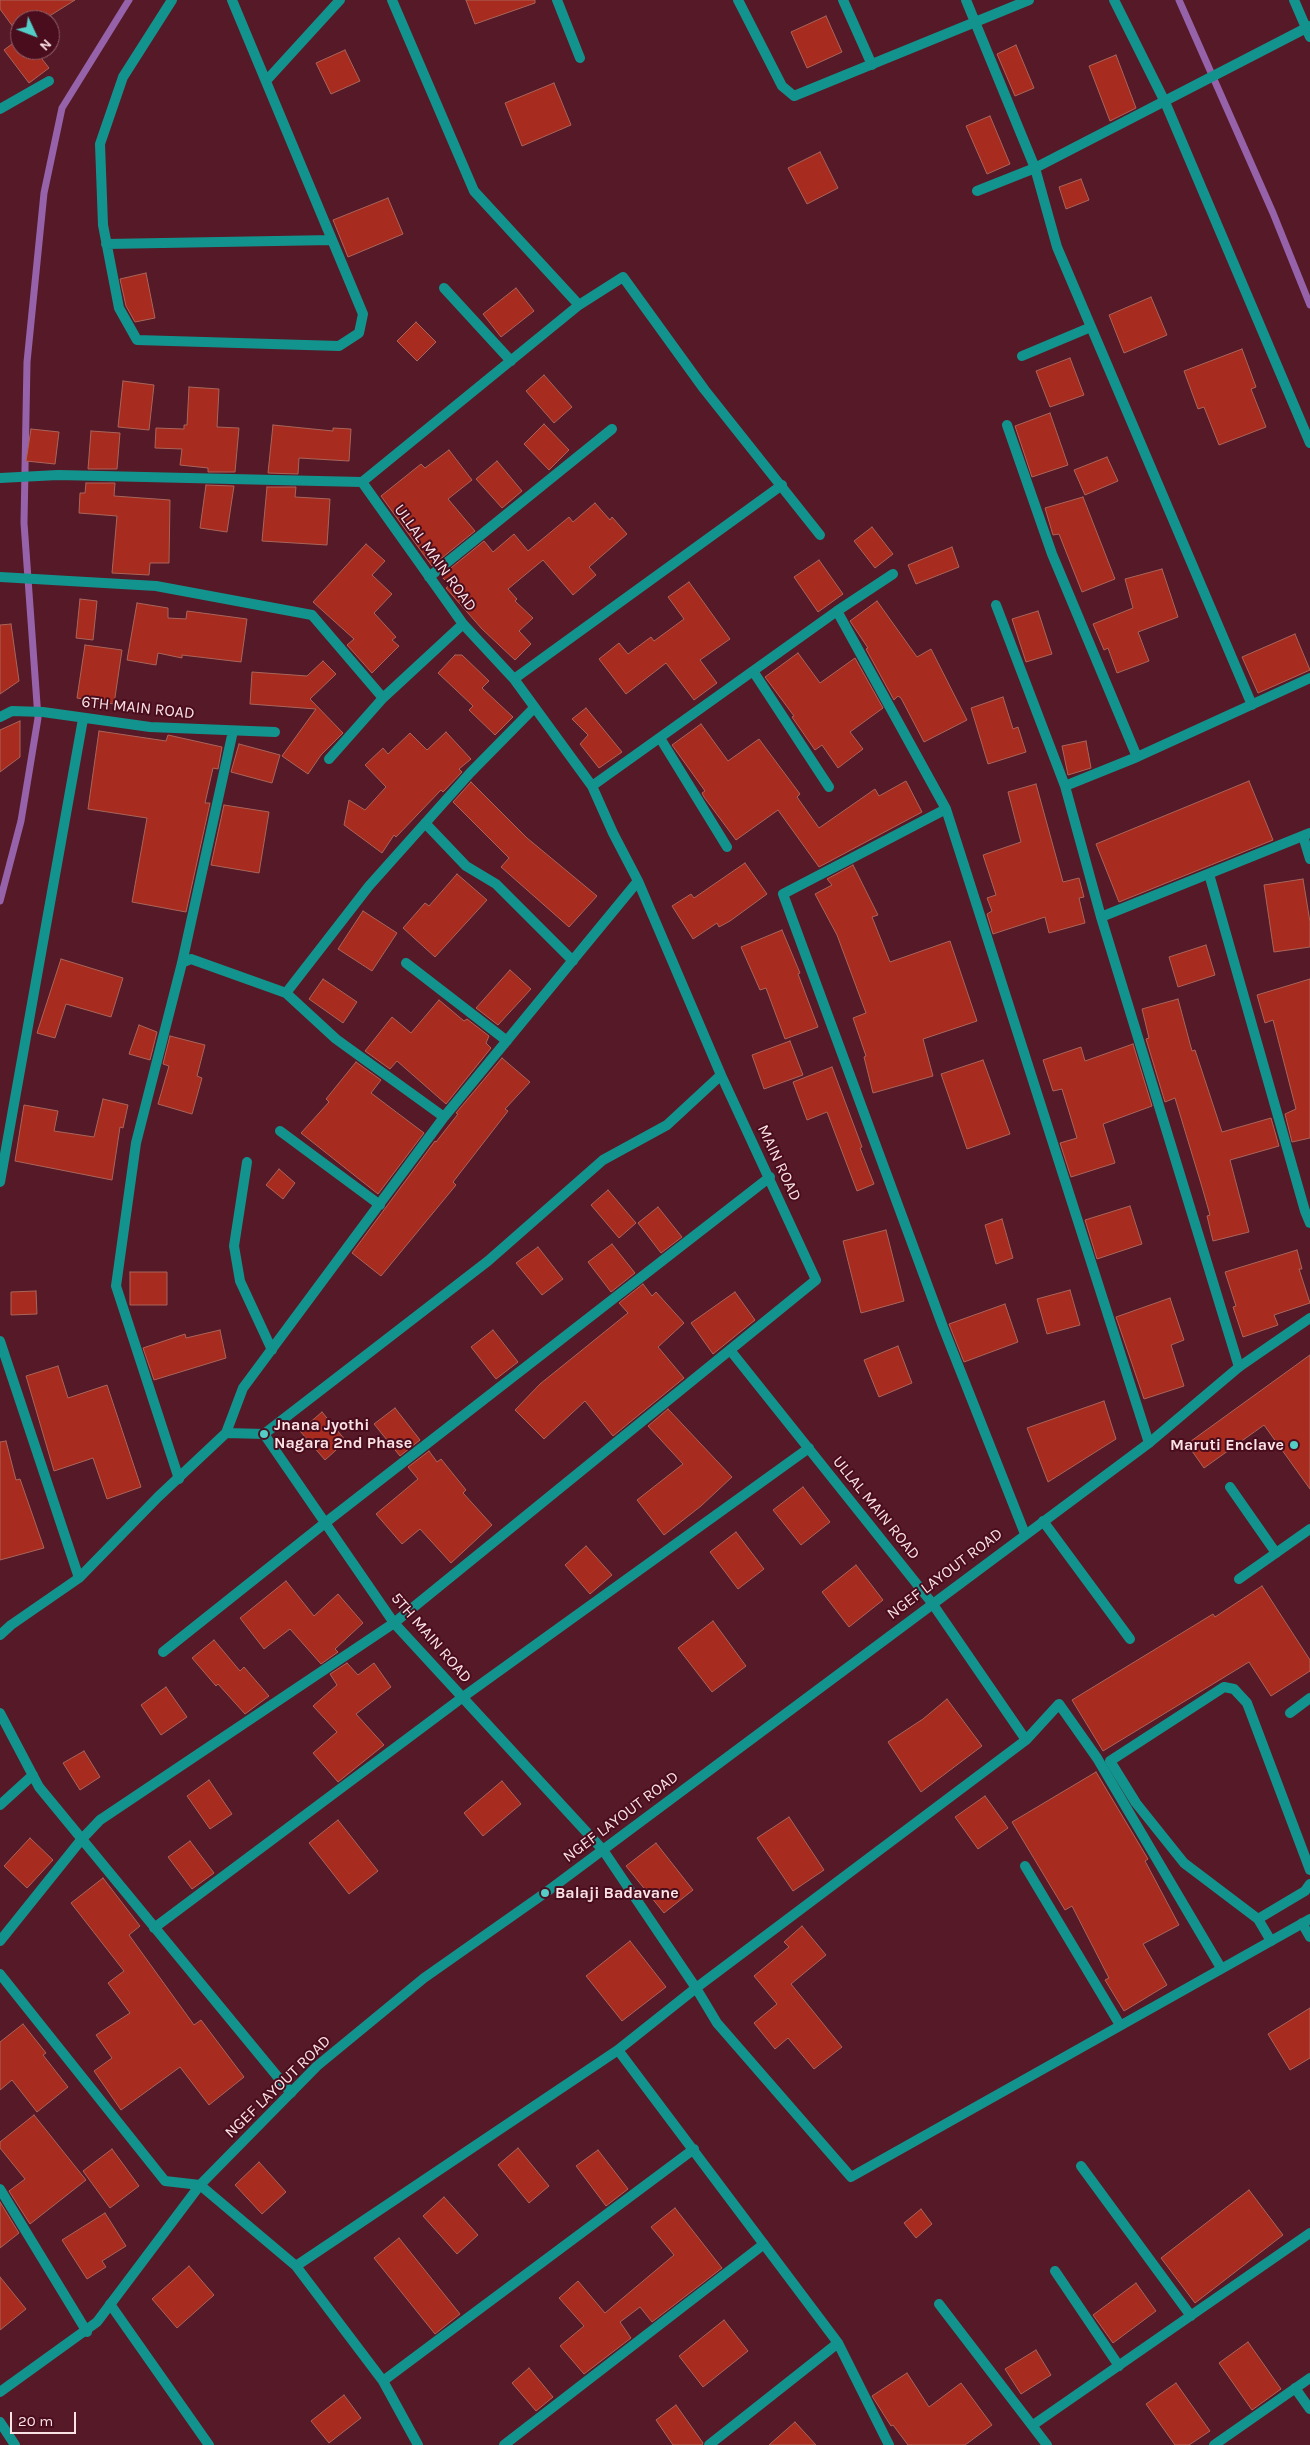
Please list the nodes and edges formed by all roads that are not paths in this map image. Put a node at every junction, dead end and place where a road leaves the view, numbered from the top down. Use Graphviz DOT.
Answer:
graph roads {
  1 [pos="172,0"];
  2 [pos="232,0"];
  3 [pos="340,0"];
  4 [pos="392,0"];
  5 [pos="557,0"];
  6 [pos="738,0"];
  7 [pos="843,0"];
  8 [pos="966,0"];
  9 [pos="1029,0"];
  10 [pos="1114,0"];
  11 [pos="1294,0"];
  12 [pos="976,22"];
  13 [pos="1309,31"];
  14 [pos="580,58"];
  15 [pos="872,65"];
  16 [pos="49,81"];
  17 [pos="266,81"];
  18 [pos="1165,102"];
  19 [pos="0,109"];
  20 [pos="1035,168"];
  21 [pos="976,191"];
  22 [pos="332,240"];
  23 [pos="106,244"];
  24 [pos="444,288"];
  25 [pos="579,305"];
  26 [pos="1091,327"];
  27 [pos="1022,356"];
  28 [pos="511,361"];
  29 [pos="1007,425"];
  30 [pos="612,429"];
  31 [pos="1310,443"];
  32 [pos="0,478"];
  33 [pos="362,482"];
  34 [pos="782,485"];
  35 [pos="820,535"];
  36 [pos="893,574"];
  37 [pos="2,577"];
  38 [pos="430,577"];
  39 [pos="996,605"];
  40 [pos="837,612"];
  41 [pos="464,624"];
  42 [pos="753,671"];
  43 [pos="1310,678"];
  44 [pos="514,679"];
  45 [pos="383,698"];
  46 [pos="1252,706"];
  47 [pos="534,708"];
  48 [pos="0,717"];
  49 [pos="83,718"];
  50 [pos="233,731"];
  51 [pos="275,732"];
  52 [pos="660,738"];
  53 [pos="1137,757"];
  54 [pos="330,759"];
  55 [pos="592,786"];
  56 [pos="1065,786"];
  57 [pos="829,787"];
  58 [pos="946,809"];
  59 [pos="424,823"];
  60 [pos="1307,834"];
  61 [pos="727,846"];
  62 [pos="1310,859"];
  63 [pos="1209,874"];
  64 [pos="638,881"];
  65 [pos="1101,917"];
  66 [pos="671,956"];
  67 [pos="573,961"];
  68 [pos="406,963"];
  69 [pos="182,964"];
  70 [pos="286,993"];
  71 [pos="507,1042"];
  72 [pos="721,1075"];
  73 [pos="444,1117"];
  74 [pos="280,1131"];
  75 [pos="247,1162"];
  76 [pos="770,1177"];
  77 [pos="0,1182"];
  78 [pos="380,1205"];
  79 [pos="1310,1223"];
  80 [pos="1310,1318"];
  81 [pos="0,1341"];
  82 [pos="272,1350"];
  83 [pos="730,1350"];
  84 [pos="1239,1368"];
  85 [pos="226,1433"];
  86 [pos="264,1434"];
  87 [pos="1149,1443"];
  88 [pos="809,1448"];
  89 [pos="179,1479"];
  90 [pos="1230,1487"];
  91 [pos="1043,1521"];
  92 [pos="325,1523"];
  93 [pos="1310,1529"];
  94 [pos="1025,1534"];
  95 [pos="1276,1553"];
  96 [pos="79,1578"];
  97 [pos="1239,1579"];
  98 [pos="932,1603"];
  99 [pos="394,1623"];
  100 [pos="0,1635"];
  101 [pos="1130,1639"];
  102 [pos="163,1652"];
  103 [pos="463,1697"];
  104 [pos="1310,1698"];
  105 [pos="0,1713"];
  106 [pos="1290,1713"];
  107 [pos="1026,1740"];
  108 [pos="33,1775"];
  109 [pos="0,1805"];
  110 [pos="81,1840"];
  111 [pos="603,1850"];
  112 [pos="1025,1866"];
  113 [pos="1310,1870"];
  114 [pos="1310,1884"];
  115 [pos="1258,1919"];
  116 [pos="1306,1921"];
  117 [pos="154,1928"];
  118 [pos="1310,1936"];
  119 [pos="0,1940"];
  120 [pos="1271,1941"];
  121 [pos="1221,1968"];
  122 [pos="0,1974"];
  123 [pos="696,1988"];
  124 [pos="1120,2025"];
  125 [pos="618,2050"];
  126 [pos="291,2093"];
  127 [pos="694,2149"];
  128 [pos="1081,2166"];
  129 [pos="200,2185"];
  130 [pos="0,2189"];
  131 [pos="1310,2233"];
  132 [pos="764,2244"];
  133 [pos="296,2266"];
  134 [pos="1055,2272"];
  135 [pos="110,2304"];
  136 [pos="939,2304"];
  137 [pos="1191,2316"];
  138 [pos="87,2332"];
  139 [pos="838,2343"];
  140 [pos="1119,2366"];
  141 [pos="1310,2378"];
  142 [pos="383,2381"];
  143 [pos="1295,2388"];
  144 [pos="0,2392"];
  145 [pos="1310,2409"];
  146 [pos="0,2422"];
  147 [pos="1033,2426"];
  148 [pos="15,2445"];
  149 [pos="209,2445"];
  150 [pos="418,2445"];
  151 [pos="504,2445"];
  152 [pos="709,2445"];
  153 [pos="889,2445"];
  154 [pos="1047,2445"];
  155 [pos="1214,2445"];
  1 -- 23 [label="street"];
  2 -- 17 [label="street"];
  3 -- 17 [label="street"];
  4 -- 25 [label="street"];
  5 -- 14 [label="street"];
  6 -- 15 [label="street"];
  7 -- 15 [label="street"];
  8 -- 12 [label="street"];
  9 -- 12 [label="street"];
  10 -- 18 [label="street"];
  11 -- 13 [label="street"];
  12 -- 15 [label="street"];
  12 -- 20 [label="street"];
  13 -- 18 [label="street"];
  16 -- 19 [label="street"];
  17 -- 22 [label="street"];
  18 -- 20 [label="street"];
  18 -- 31 [label="street"];
  20 -- 21 [label="street"];
  20 -- 26 [label="street"];
  22 -- 23 [label="street"];
  22 -- 23 [label="street"];
  24 -- 28 [label="street"];
  25 -- 28 [label="street"];
  25 -- 34 [label="street"];
  26 -- 27 [label="street"];
  26 -- 46 [label="street"];
  28 -- 33 [label="street"];
  29 -- 53 [label="street"];
  30 -- 38 [label="street"];
  32 -- 33 [label="street"];
  33 -- 38 [label="street, ULLAL MAIN ROAD"];
  34 -- 35 [label="street"];
  34 -- 44 [label="street"];
  36 -- 40 [label="street"];
  37 -- 45 [label="street"];
  38 -- 41 [label="street, ULLAL MAIN ROAD"];
  39 -- 56 [label="street"];
  40 -- 42 [label="street"];
  40 -- 58 [label="street"];
  41 -- 44 [label="street, ULLAL MAIN ROAD"];
  41 -- 45 [label="street"];
  42 -- 52 [label="street"];
  42 -- 57 [label="street"];
  43 -- 46 [label="street"];
  44 -- 47 [label="street, ULLAL MAIN ROAD"];
  45 -- 54 [label="street"];
  46 -- 53 [label="street"];
  47 -- 55 [label="street, ULLAL MAIN ROAD"];
  47 -- 59 [label="street"];
  48 -- 49 [label="street, 6TH MAIN ROAD"];
  49 -- 50 [label="street, 6TH MAIN ROAD"];
  49 -- 77 [label="street"];
  50 -- 51 [label="street, 6TH MAIN ROAD"];
  50 -- 69 [label="street"];
  52 -- 55 [label="street"];
  52 -- 61 [label="street"];
  53 -- 56 [label="street"];
  55 -- 64 [label="street, ULLAL MAIN ROAD"];
  56 -- 65 [label="street"];
  58 -- 87 [label="street"];
  58 -- 94 [label="street"];
  59 -- 67 [label="street"];
  59 -- 70 [label="street"];
  60 -- 62 [label="street"];
  60 -- 63 [label="street"];
  63 -- 65 [label="street"];
  63 -- 79 [label="street"];
  64 -- 66 [label="street, ULLAL MAIN ROAD"];
  64 -- 67 [label="street"];
  65 -- 84 [label="street"];
  66 -- 72 [label="street, MAIN ROAD"];
  67 -- 71 [label="street"];
  68 -- 71 [label="street"];
  69 -- 70 [label="street"];
  69 -- 89 [label="street"];
  70 -- 73 [label="street"];
  71 -- 73 [label="street"];
  72 -- 76 [label="street, MAIN ROAD"];
  72 -- 86 [label="street"];
  73 -- 78 [label="street"];
  74 -- 78 [label="street"];
  75 -- 82 [label="street"];
  76 -- 83 [label="street, MAIN ROAD"];
  76 -- 92 [label="street"];
  78 -- 82 [label="street"];
  80 -- 84 [label="street, NGEF LAYOUT ROAD"];
  81 -- 96 [label="street"];
  82 -- 85 [label="street"];
  83 -- 88 [label="street, ULLAL MAIN ROAD"];
  83 -- 99 [label="street"];
  84 -- 87 [label="street, NGEF LAYOUT ROAD"];
  85 -- 86 [label="street"];
  85 -- 89 [label="street"];
  86 -- 92 [label="street, 5TH MAIN ROAD"];
  87 -- 91 [label="street, NGEF LAYOUT ROAD"];
  88 -- 98 [label="street, ULLAL MAIN ROAD"];
  88 -- 103 [label="street"];
  89 -- 96 [label="street"];
  90 -- 95 [label="street"];
  91 -- 94 [label="street, NGEF LAYOUT ROAD"];
  91 -- 101 [label="street"];
  92 -- 99 [label="street, 5TH MAIN ROAD"];
  92 -- 102 [label="street"];
  93 -- 95 [label="street"];
  94 -- 98 [label="street, NGEF LAYOUT ROAD"];
  95 -- 97 [label="street"];
  96 -- 100 [label="street"];
  98 -- 107 [label="street, ULLAL MAIN ROAD"];
  98 -- 111 [label="street, NGEF LAYOUT ROAD"];
  99 -- 103 [label="street, 5TH MAIN ROAD"];
  99 -- 110 [label="street"];
  103 -- 111 [label="street, 5TH MAIN ROAD"];
  103 -- 117 [label="street"];
  104 -- 106 [label="street"];
  105 -- 108 [label="street"];
  107 -- 121 [label="street"];
  107 -- 123 [label="street"];
  108 -- 109 [label="street"];
  108 -- 110 [label="street"];
  110 -- 117 [label="street"];
  110 -- 119 [label="street"];
  111 -- 123 [label="street, 5TH MAIN ROAD"];
  111 -- 126 [label="street, NGEF LAYOUT ROAD"];
  112 -- 124 [label="street"];
  113 -- 115 [label="street"];
  114 -- 115 [label="street"];
  115 -- 120 [label="street"];
  116 -- 118 [label="street"];
  116 -- 120 [label="street"];
  117 -- 126 [label="street"];
  120 -- 121 [label="street"];
  121 -- 124 [label="street"];
  122 -- 129 [label="street"];
  123 -- 124 [label="street, 5TH MAIN ROAD"];
  123 -- 125 [label="street"];
  125 -- 127 [label="street"];
  125 -- 133 [label="street"];
  126 -- 129 [label="street, NGEF LAYOUT ROAD"];
  127 -- 132 [label="street"];
  127 -- 142 [label="street"];
  128 -- 137 [label="street"];
  129 -- 133 [label="street"];
  129 -- 135 [label="street, NGEF LAYOUT ROAD"];
  130 -- 138 [label="street"];
  131 -- 137 [label="street"];
  132 -- 139 [label="street"];
  132 -- 151 [label="street"];
  133 -- 142 [label="street"];
  134 -- 140 [label="street"];
  135 -- 138 [label="street, NGEF LAYOUT ROAD"];
  135 -- 149 [label="street"];
  136 -- 147 [label="street"];
  137 -- 140 [label="street"];
  138 -- 144 [label="street, NGEF LAYOUT ROAD"];
  139 -- 152 [label="street"];
  139 -- 153 [label="street"];
  140 -- 147 [label="street"];
  141 -- 143 [label="street"];
  142 -- 150 [label="street"];
  143 -- 145 [label="street"];
  143 -- 155 [label="street"];
  146 -- 148 [label="street"];
  147 -- 154 [label="street"];
}
